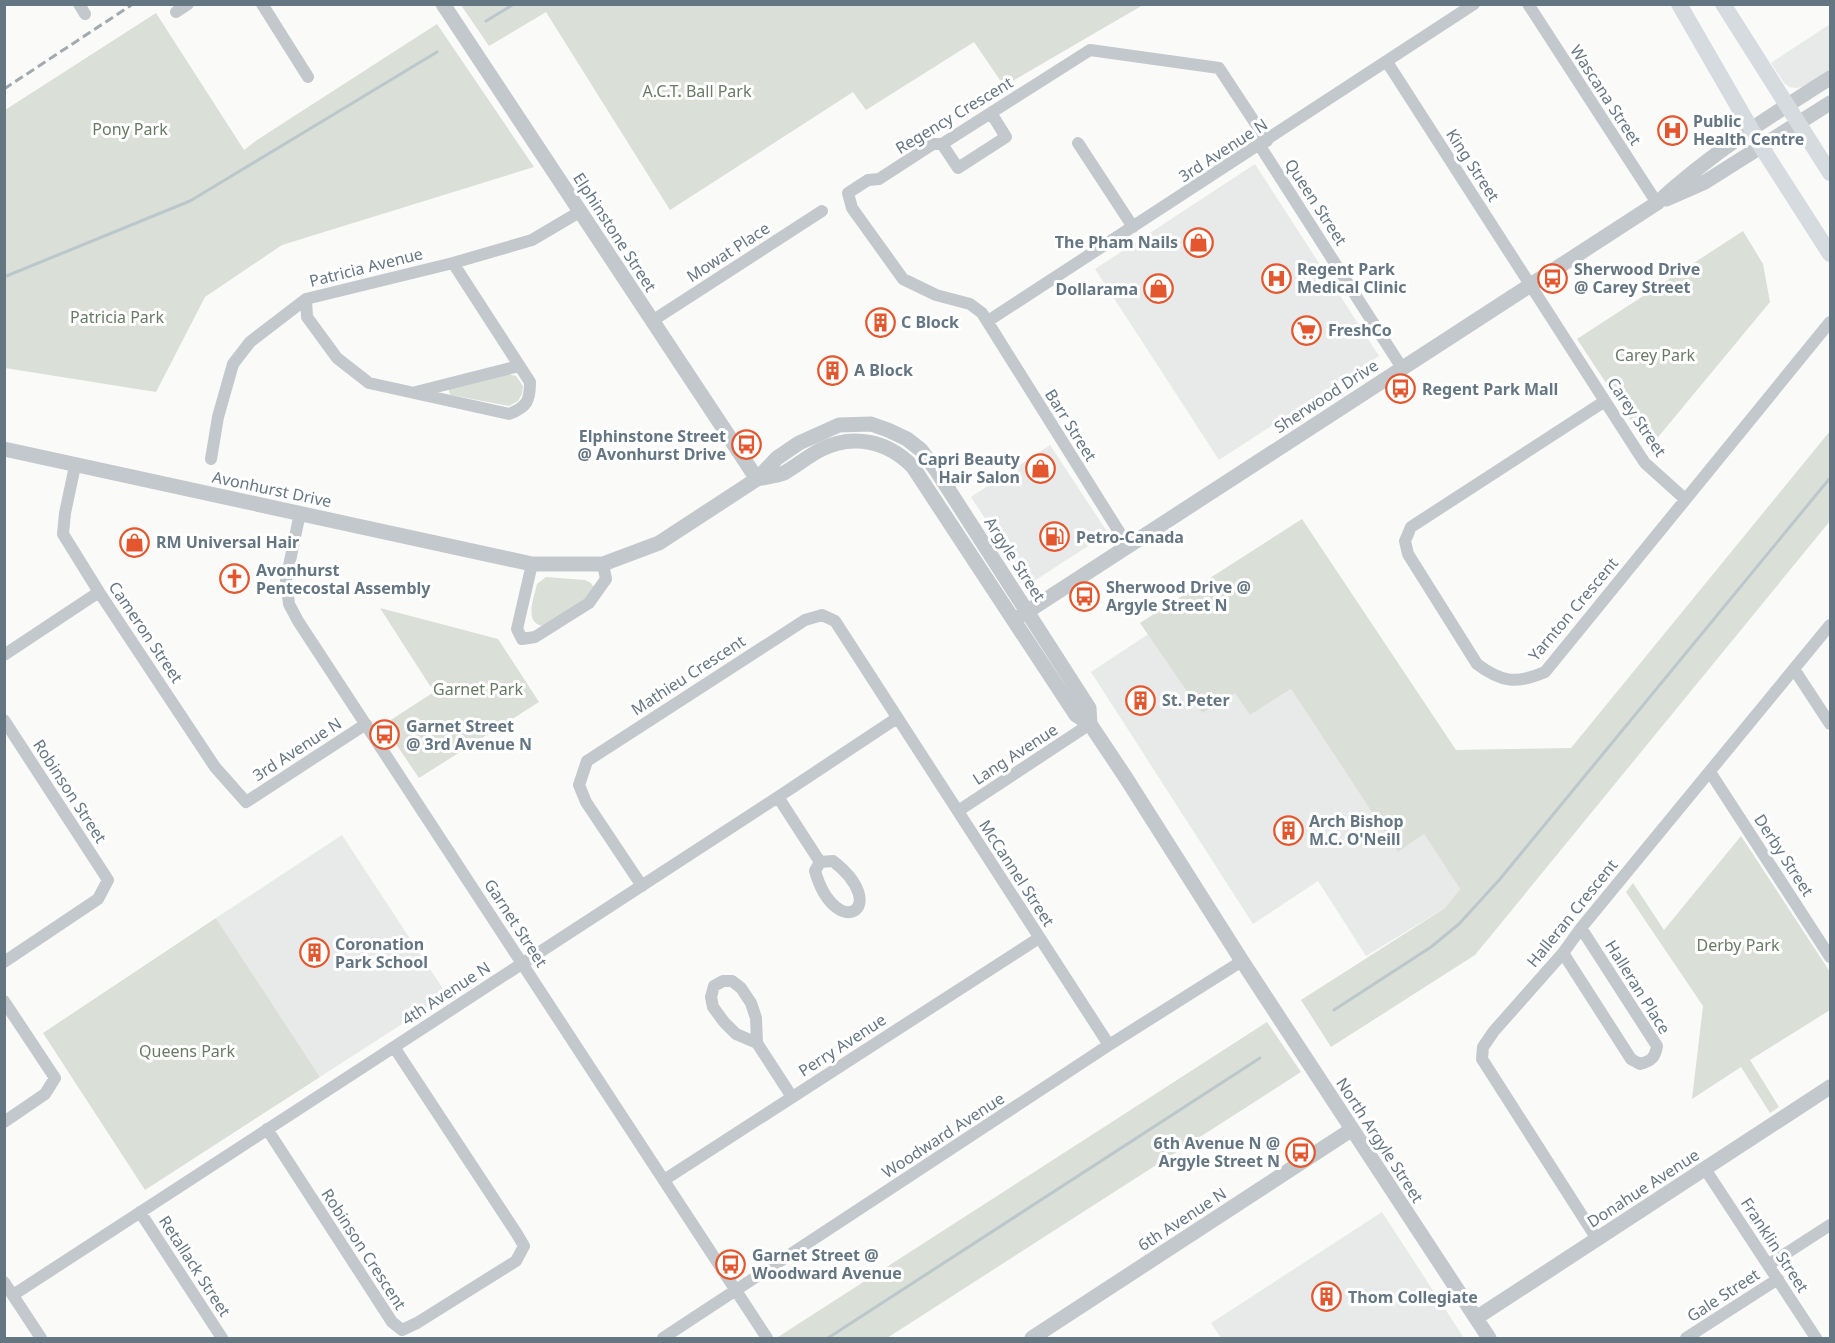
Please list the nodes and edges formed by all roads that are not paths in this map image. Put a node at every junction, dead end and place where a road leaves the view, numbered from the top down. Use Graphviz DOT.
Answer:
graph roads {
  1 [pos="188,4"];
  2 [pos="262,4"];
  3 [pos="443,4"];
  4 [pos="1474,4"];
  5 [pos="1528,4"];
  6 [pos="1679,4"];
  7 [pos="1723,4"];
  8 [pos="176,12"];
  9 [pos="1387,62"];
  10 [pos="308,77"];
  11 [pos="1830,78"];
  12 [pos="1830,103"];
  13 [pos="1788,105"];
  14 [pos="991,113"];
  15 [pos="1800,123"];
  16 [pos="1751,128"];
  17 [pos="1078,143"];
  18 [pos="1264,143"];
  19 [pos="942,144"];
  20 [pos="1762,148"];
  21 [pos="1830,173"];
  22 [pos="1657,203"];
  23 [pos="581,211"];
  24 [pos="822,211"];
  25 [pos="1133,227"];
  26 [pos="1830,254"];
  27 [pos="453,263"];
  28 [pos="1531,285"];
  29 [pos="306,299"];
  30 [pos="652,321"];
  31 [pos="988,321"];
  32 [pos="1830,322"];
  33 [pos="519,366"];
  34 [pos="1402,368"];
  35 [pos="411,393"];
  36 [pos="1605,401"];
  37 [pos="888,430"];
  38 [pos="874,443"];
  39 [pos="4,449"];
  40 [pos="211,459"];
  41 [pos="75,466"];
  42 [pos="757,479"];
  43 [pos="1685,499"];
  44 [pos="300,513"];
  45 [pos="1128,546"];
  46 [pos="532,564"];
  47 [pos="603,564"];
  48 [pos="99,592"];
  49 [pos="1028,611"];
  50 [pos="1014,620"];
  51 [pos="1830,626"];
  52 [pos="4,655"];
  53 [pos="1794,669"];
  54 [pos="897,718"];
  55 [pos="4,720"];
  56 [pos="366,724"];
  57 [pos="1090,724"];
  58 [pos="1830,724"];
  59 [pos="1710,772"];
  60 [pos="778,797"];
  61 [pos="246,802"];
  62 [pos="958,811"];
  63 [pos="820,862"];
  64 [pos="642,886"];
  65 [pos="1581,928"];
  66 [pos="1039,938"];
  67 [pos="1563,953"];
  68 [pos="1830,957"];
  69 [pos="1242,961"];
  70 [pos="4,962"];
  71 [pos="522,964"];
  72 [pos="4,1001"];
  73 [pos="757,1043"];
  74 [pos="1109,1046"];
  75 [pos="394,1047"];
  76 [pos="1830,1087"];
  77 [pos="792,1097"];
  78 [pos="4,1122"];
  79 [pos="267,1129"];
  80 [pos="1351,1130"];
  81 [pos="1706,1169"];
  82 [pos="664,1180"];
  83 [pos="140,1212"];
  84 [pos="1830,1225"];
  85 [pos="1597,1239"];
  86 [pos="1768,1264"];
  87 [pos="1778,1279"];
  88 [pos="4,1282"];
  89 [pos="735,1292"];
  90 [pos="13,1295"];
  91 [pos="1476,1318"];
  92 [pos="41,1338"];
  93 [pos="222,1338"];
  94 [pos="663,1338"];
  95 [pos="766,1338"];
  96 [pos="1032,1338"];
  97 [pos="1489,1338"];
  98 [pos="1686,1338"];
  99 [pos="1816,1338"];
  1 -- 8 [label="street"];
  2 -- 10 [label="street"];
  3 -- 23 [label="street, Elphinstone Street"];
  4 -- 9 [label="street, 3rd Avenue N"];
  5 -- 22 [label="street, Wascana Street"];
  6 -- 16 [label="main road"];
  7 -- 13 [label="main road"];
  9 -- 18 [label="street, 3rd Avenue N"];
  9 -- 28 [label="street, King Street"];
  11 -- 13 [label="street, Sherwood Drive"];
  12 -- 15 [label="street, Sherwood Drive"];
  13 -- 15 [label="main road"];
  13 -- 16 [label="street, Sherwood Drive"];
  14 -- 18 [label="street, Regency Crescent"];
  14 -- 19 [label="street, Regency Crescent"];
  14 -- 19 [label="street"];
  15 -- 20 [label="street, Sherwood Drive"];
  15 -- 21 [label="main road"];
  16 -- 20 [label="main road"];
  16 -- 22 [label="street, Sherwood Drive"];
  17 -- 25 [label="street"];
  18 -- 25 [label="street, 3rd Avenue N"];
  18 -- 34 [label="street, Queen Street"];
  19 -- 31 [label="street, Regency Crescent"];
  20 -- 22 [label="street, Sherwood Drive"];
  20 -- 26 [label="main road"];
  22 -- 28 [label="street, Sherwood Drive"];
  23 -- 27 [label="street, Patricia Avenue"];
  23 -- 30 [label="street, Elphinstone Street"];
  24 -- 30 [label="street, Mowat Place"];
  25 -- 31 [label="street, 3rd Avenue N"];
  27 -- 29 [label="street, Patricia Avenue"];
  27 -- 33 [label="street"];
  28 -- 34 [label="street, Sherwood Drive"];
  28 -- 36 [label="street, Carey Street"];
  29 -- 35 [label="street"];
  29 -- 40 [label="street, Patricia Avenue"];
  30 -- 42 [label="street, Elphinstone Street"];
  31 -- 45 [label="street, Barr Street"];
  32 -- 43 [label="street, Yarnton Crescent"];
  33 -- 35 [label="street"];
  33 -- 35 [label="street"];
  34 -- 45 [label="street, Sherwood Drive"];
  36 -- 43 [label="street, Carey Street"];
  36 -- 43 [label="street, Yarnton Crescent"];
  37 -- 42 [label="street, Avonhurst Drive"];
  37 -- 49 [label="street, Argyle Street"];
  38 -- 42 [label="street, Avonhurst Drive"];
  38 -- 50 [label="street, Argyle Street"];
  39 -- 41 [label="street, Avonhurst Drive"];
  41 -- 44 [label="street, Avonhurst Drive"];
  41 -- 48 [label="street, Cameron Street"];
  42 -- 47 [label="street, Avonhurst Drive"];
  44 -- 46 [label="street, Avonhurst Drive"];
  44 -- 56 [label="street, Garnet Street"];
  45 -- 49 [label="street, Sherwood Drive"];
  46 -- 47 [label="street, Avonhurst Drive"];
  46 -- 47 [label="street"];
  48 -- 52 [label="street"];
  48 -- 61 [label="street, Cameron Street"];
  49 -- 50 [label="street, Sherwood Drive"];
  49 -- 57 [label="street, Argyle Street"];
  50 -- 57 [label="street, Argyle Street"];
  51 -- 53 [label="street, Halleran Crescent"];
  53 -- 58 [label="street"];
  53 -- 59 [label="street, Halleran Crescent"];
  54 -- 60 [label="street, 4th Avenue N"];
  54 -- 62 [label="street, McCannel Street"];
  54 -- 64 [label="street, Mathieu Crescent"];
  55 -- 70 [label="street, Robinson Street"];
  56 -- 61 [label="street, 3rd Avenue N"];
  56 -- 71 [label="street, Garnet Street"];
  57 -- 62 [label="street, Lang Avenue"];
  57 -- 69 [label="street, Argyle Street"];
  59 -- 65 [label="street, Halleran Crescent"];
  59 -- 68 [label="street, Derby Street"];
  60 -- 63 [label="street"];
  60 -- 64 [label="street, 4th Avenue N"];
  62 -- 66 [label="street, McCannel Street"];
  64 -- 71 [label="street, 4th Avenue N"];
  65 -- 67 [label="street, Halleran Crescent"];
  65 -- 67 [label="street, Halleran Place"];
  66 -- 74 [label="street, McCannel Street"];
  66 -- 77 [label="street, Perry Avenue"];
  67 -- 85 [label="street, Halleran Crescent"];
  69 -- 74 [label="street, Woodward Avenue"];
  69 -- 80 [label="street, North Argyle Street"];
  71 -- 75 [label="street, 4th Avenue N"];
  71 -- 82 [label="street, Garnet Street"];
  72 -- 78 [label="street"];
  73 -- 73 [label="street"];
  73 -- 77 [label="street"];
  74 -- 89 [label="street, Woodward Avenue"];
  75 -- 79 [label="street, 4th Avenue N"];
  75 -- 79 [label="street, Robinson Crescent"];
  76 -- 81 [label="street, Donahue Avenue"];
  77 -- 82 [label="street, Perry Avenue"];
  79 -- 83 [label="street, 4th Avenue N"];
  80 -- 91 [label="street, North Argyle Street"];
  80 -- 96 [label="street, 6th Avenue N"];
  81 -- 85 [label="street, Donahue Avenue"];
  81 -- 86 [label="street, Franklin Street"];
  82 -- 89 [label="street, Garnet Street"];
  83 -- 90 [label="street, 4th Avenue N"];
  83 -- 93 [label="street, Retallack Street"];
  84 -- 86 [label="street"];
  85 -- 91 [label="street, Donahue Avenue"];
  86 -- 87 [label="street, Franklin Street"];
  87 -- 98 [label="street, Gale Street"];
  87 -- 99 [label="street, Franklin Street"];
  88 -- 90 [label="street"];
  89 -- 94 [label="street, Woodward Avenue"];
  89 -- 95 [label="street, Garnet Street"];
  90 -- 92 [label="street"];
  91 -- 97 [label="street, North Argyle Street"];
}
